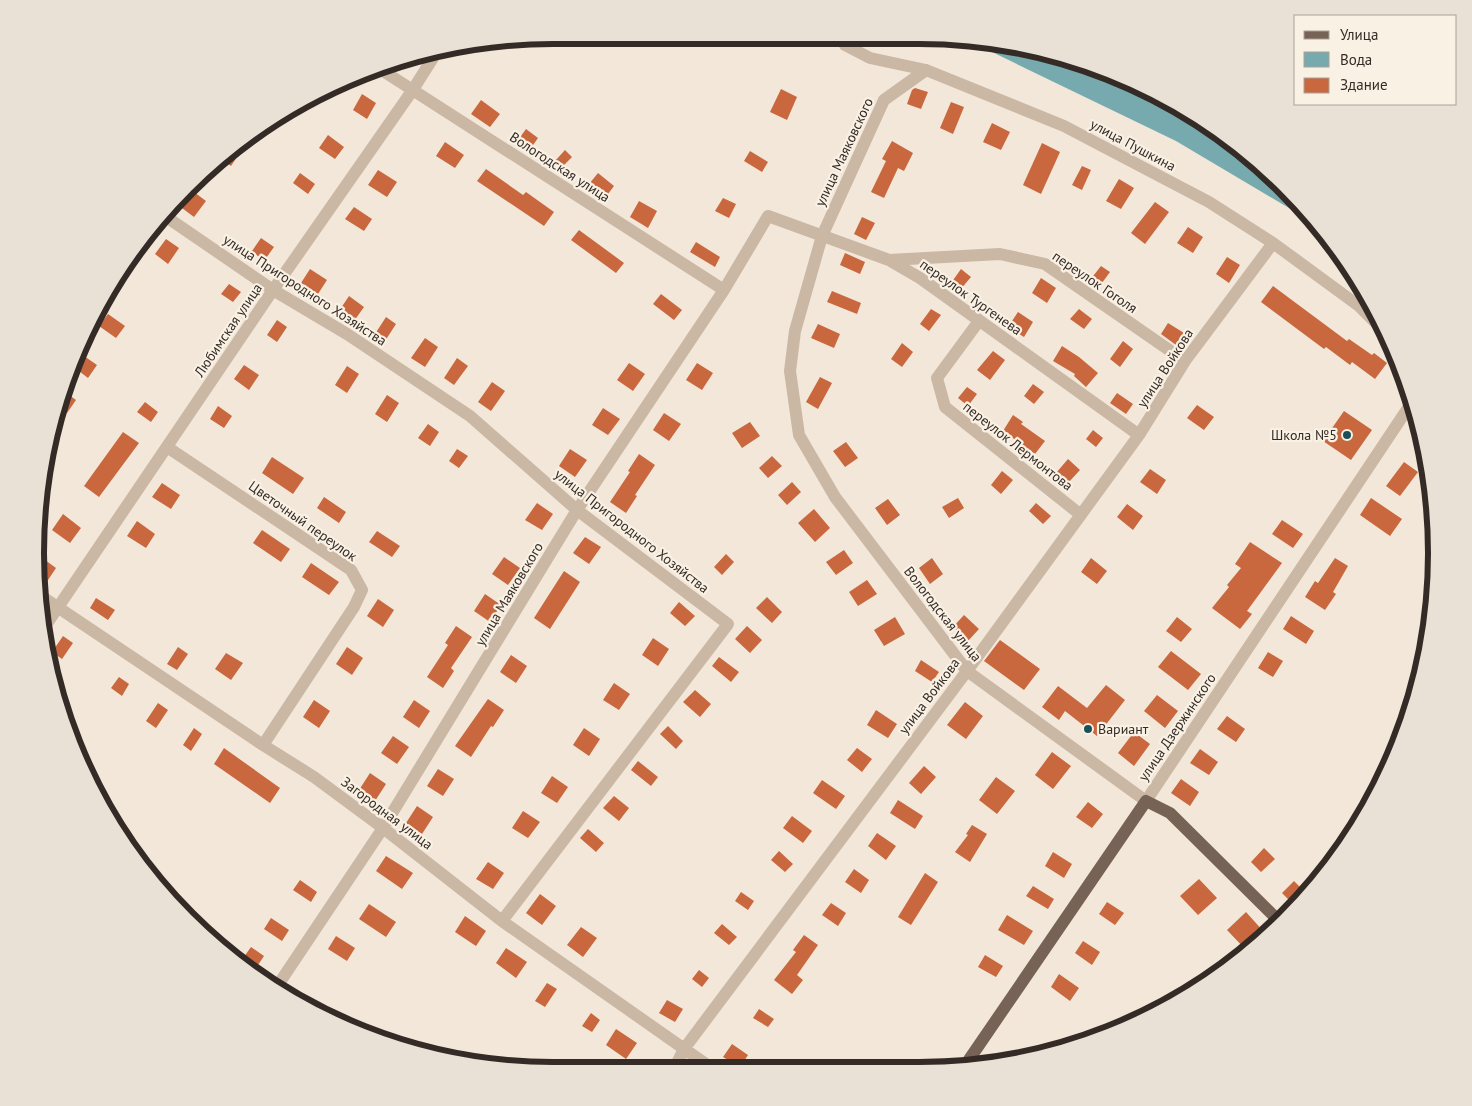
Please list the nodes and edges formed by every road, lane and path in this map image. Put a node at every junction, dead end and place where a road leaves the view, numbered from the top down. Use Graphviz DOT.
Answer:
graph roads {
  1 [pos="844,44"];
  2 [pos="433,59"];
  3 [pos="926,70"];
  4 [pos="385,73"];
  5 [pos="412,91"];
  6 [pos="768,216"];
  7 [pos="169,219"];
  8 [pos="822,236"];
  9 [pos="1273,243"];
  10 [pos="889,260"];
  11 [pos="273,290"];
  12 [pos="724,290"];
  13 [pos="1370,316"];
  14 [pos="979,321"];
  15 [pos="1185,360"];
  16 [pos="1407,409"];
  17 [pos="1139,436"];
  18 [pos="167,446"];
  19 [pos="577,510"];
  20 [pos="1081,514"];
  21 [pos="46,600"];
  22 [pos="57,608"];
  23 [pos="48,621"];
  24 [pos="967,671"];
  25 [pos="263,745"];
  26 [pos="1146,801"];
  27 [pos="383,828"];
  28 [pos="1275,917"];
  29 [pos="502,921"];
  30 [pos="280,982"];
  31 [pos="684,1049"];
  32 [pos="969,1059"];
  33 [pos="678,1062"];
  34 [pos="703,1062"];
  1 -- 3 [label="street, улица Пушкина"];
  2 -- 5 [label="street, Любимская улица"];
  3 -- 8 [label="street, улица Маяковского"];
  3 -- 9 [label="street, улица Пушкина"];
  4 -- 5 [label="street, Вологодская улица"];
  5 -- 11 [label="street, Любимская улица"];
  5 -- 12 [label="street, Вологодская улица"];
  6 -- 8 [label="street, переулок Тургенева"];
  6 -- 12 [label="street, улица Маяковского"];
  7 -- 11 [label="street, улица Пригородного Хозяйства"];
  8 -- 10 [label="street, переулок Тургенева"];
  8 -- 24 [label="street, Вологодская улица"];
  9 -- 13 [label="street, улица Пушкина"];
  9 -- 15 [label="street, улица Войкова"];
  10 -- 14 [label="street, переулок Тургенева"];
  10 -- 15 [label="street, переулок Гоголя"];
  11 -- 18 [label="street, Любимская улица"];
  11 -- 19 [label="street, улица Пригородного Хозяйства"];
  12 -- 19 [label="street, улица Маяковского"];
  14 -- 17 [label="street, переулок Тургенева"];
  14 -- 20 [label="street, переулок Лермонтова"];
  15 -- 17 [label="street, улица Войкова"];
  16 -- 26 [label="street, улица Дзержинского"];
  17 -- 20 [label="street, улица Войкова"];
  18 -- 22 [label="street, Любимская улица"];
  18 -- 25 [label="street, Цветочный переулок"];
  19 -- 27 [label="street, улица Маяковского"];
  19 -- 29 [label="street, улица Пригородного Хозяйства"];
  20 -- 24 [label="street, улица Войкова"];
  21 -- 22 [label="street, Загородная улица"];
  22 -- 23 [label="street, Любимская улица"];
  22 -- 25 [label="street, Загородная улица"];
  24 -- 26 [label="street, Вологодская улица"];
  24 -- 31 [label="street, улица Войкова"];
  25 -- 27 [label="street, Загородная улица"];
  26 -- 28 [label="main road, Вологодская улица"];
  26 -- 32 [label="main road, улица Дзержинского"];
  27 -- 29 [label="street, Загородная улица"];
  27 -- 30 [label="street, улица Маяковского"];
  29 -- 31 [label="street, Загородная улица"];
  31 -- 33 [label="street, улица Войкова"];
  31 -- 34 [label="street, Загородная улица"];
}
